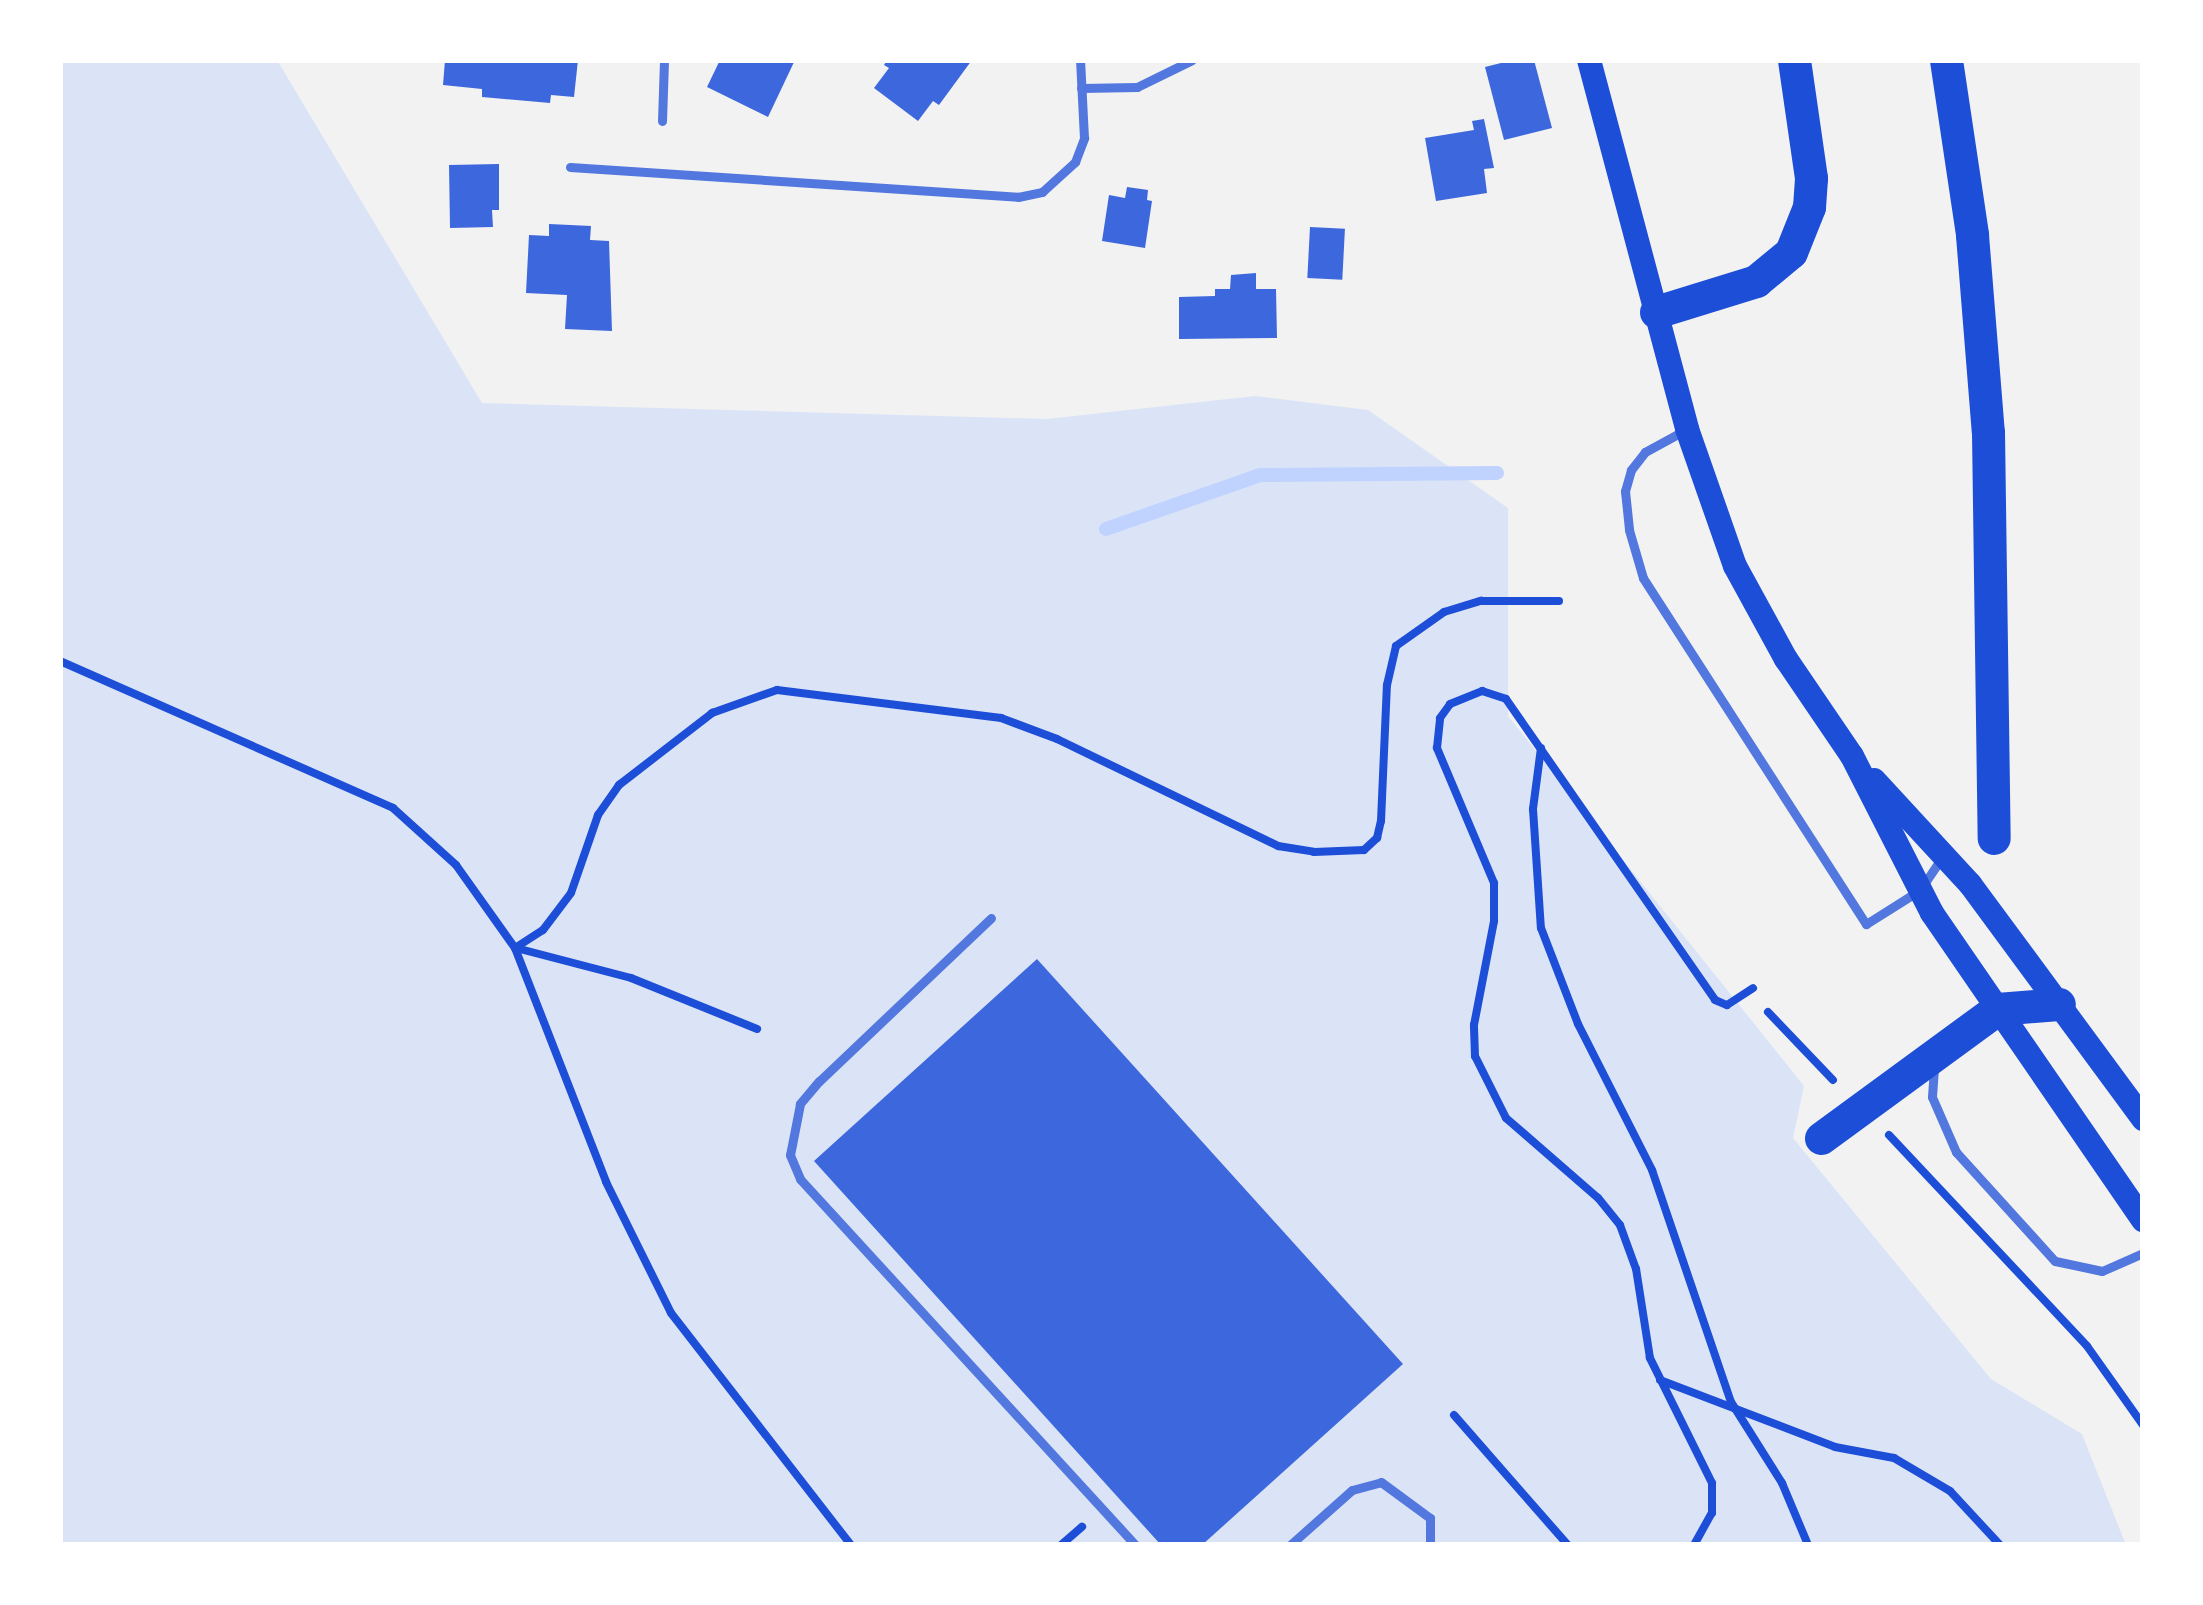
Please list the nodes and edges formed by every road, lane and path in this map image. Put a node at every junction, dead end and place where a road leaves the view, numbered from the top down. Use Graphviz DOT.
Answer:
graph roads {
  1 [pos="664,60"];
  2 [pos="1080,60"];
  3 [pos="1192,60"];
  4 [pos="1589,60"];
  5 [pos="1794,60"];
  6 [pos="1946,60"];
  7 [pos="1081,88"];
  8 [pos="662,121"];
  9 [pos="569,167"];
  10 [pos="1656,312"];
  11 [pos="1687,429"];
  12 [pos="1558,601"];
  13 [pos="60,661"];
  14 [pos="1541,746"];
  15 [pos="1852,756"];
  16 [pos="1994,838"];
  17 [pos="1943,854"];
  18 [pos="1920,890"];
  19 [pos="991,918"];
  20 [pos="515,948"];
  21 [pos="1753,988"];
  22 [pos="2060,1004"];
  23 [pos="1997,1009"];
  24 [pos="1768,1012"];
  25 [pos="757,1029"];
  26 [pos="1938,1052"];
  27 [pos="1849,1095"];
  28 [pos="2143,1119"];
  29 [pos="1879,1125"];
  30 [pos="1821,1138"];
  31 [pos="2143,1220"];
  32 [pos="2143,1252"];
  33 [pos="1658,1379"];
  34 [pos="1731,1402"];
  35 [pos="1454,1415"];
  36 [pos="2143,1425"];
  37 [pos="1562,1543"];
  38 [pos="851,1545"];
  39 [pos="1135,1545"];
  40 [pos="1291,1545"];
  41 [pos="1430,1545"];
  42 [pos="1694,1545"];
  43 [pos="1808,1545"];
  44 [pos="2000,1545"];
  1 -- 8 [label="lane"];
  2 -- 7 [label="lane"];
  3 -- 7 [label="lane"];
  4 -- 10 [label="main road"];
  5 -- 10 [label="highway"];
  6 -- 16 [label="highway"];
  7 -- 9 [label="lane"];
  10 -- 11 [label="main road"];
  11 -- 15 [label="main road"];
  11 -- 18 [label="lane"];
  12 -- 20 [label="path"];
  13 -- 20 [label="path"];
  14 -- 21 [label="path"];
  14 -- 33 [label="path"];
  14 -- 34 [label="path"];
  15 -- 17 [label="main road"];
  15 -- 18 [label="main road"];
  17 -- 18 [label="lane"];
  17 -- 22 [label="main road"];
  18 -- 23 [label="main road"];
  19 -- 39 [label="lane"];
  20 -- 25 [label="path"];
  20 -- 38 [label="path"];
  22 -- 23 [label="highway"];
  22 -- 28 [label="main road"];
  23 -- 26 [label="highway"];
  23 -- 31 [label="main road"];
  24 -- 27 [label="path"];
  26 -- 30 [label="highway"];
  26 -- 32 [label="lane"];
  29 -- 36 [label="path"];
  33 -- 34 [label="path"];
  33 -- 42 [label="path"];
  34 -- 43 [label="path"];
  34 -- 44 [label="path"];
  35 -- 37 [label="path"];
  40 -- 41 [label="lane"];
}
